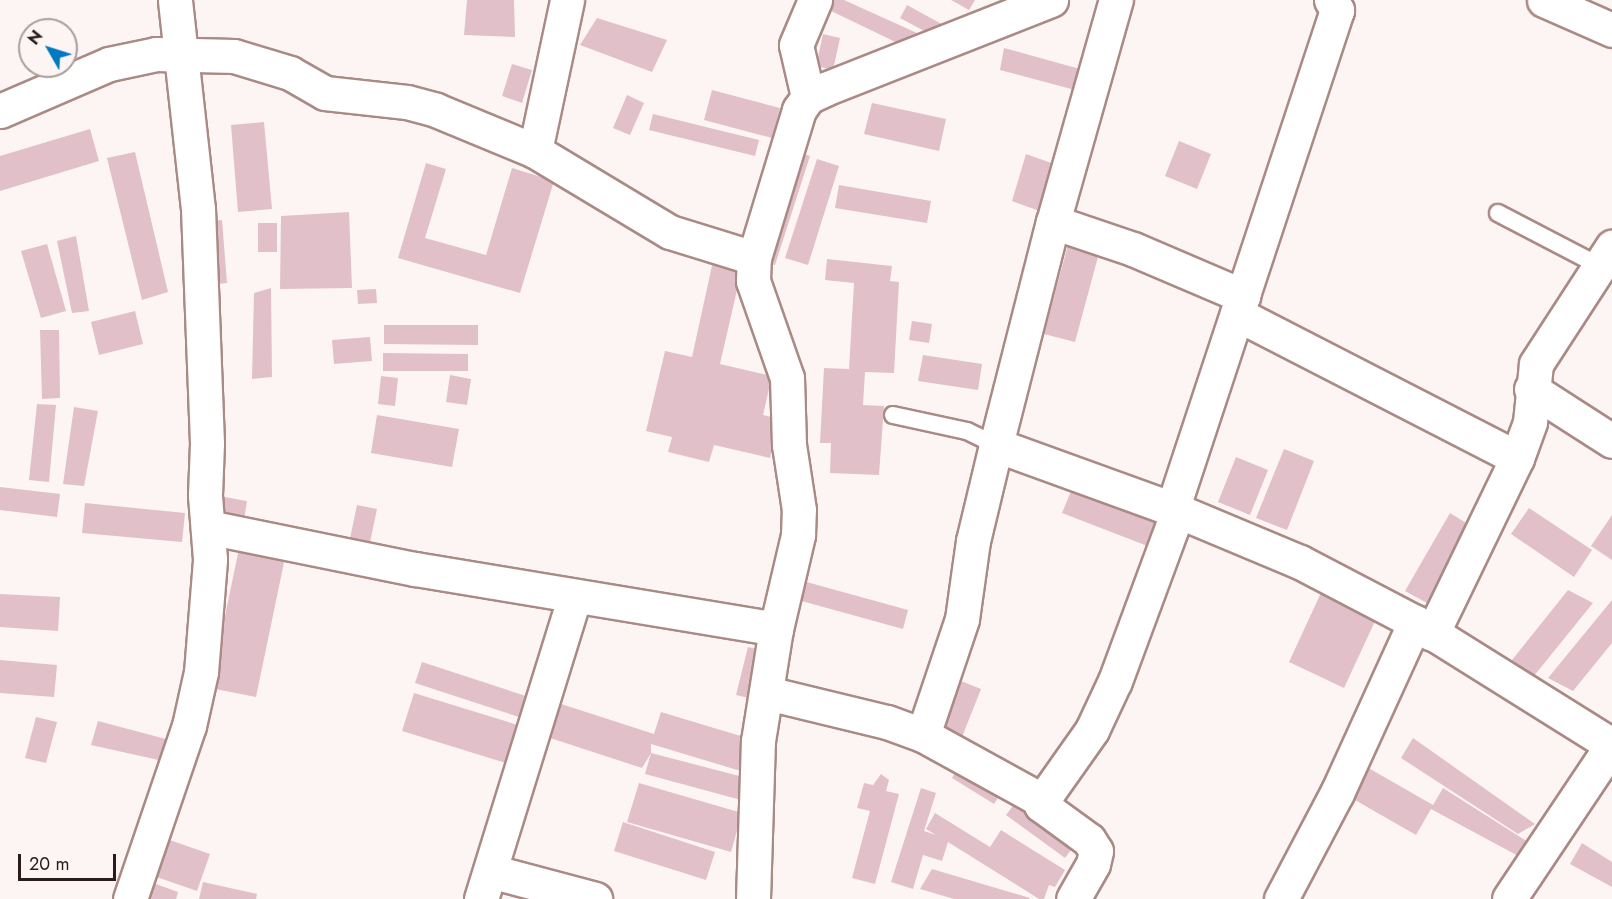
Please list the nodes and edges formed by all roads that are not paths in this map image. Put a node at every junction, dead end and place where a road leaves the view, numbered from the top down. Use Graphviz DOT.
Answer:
graph roads {
  1 [pos="175,0"];
  2 [pos="567,0"];
  3 [pos="815,0"];
  4 [pos="1051,0"];
  5 [pos="1116,0"];
  6 [pos="1331,0"];
  7 [pos="1544,0"];
  8 [pos="1612,30"];
  9 [pos="181,54"];
  10 [pos="808,97"];
  11 [pos="0,111"];
  12 [pos="535,151"];
  13 [pos="1498,213"];
  14 [pos="1053,222"];
  15 [pos="1606,256"];
  16 [pos="754,258"];
  17 [pos="1240,305"];
  18 [pos="1531,389"];
  19 [pos="893,415"];
  20 [pos="1612,441"];
  21 [pos="996,445"];
  22 [pos="1517,458"];
  23 [pos="1178,512"];
  24 [pos="208,527"];
  25 [pos="575,596"];
  26 [pos="1424,628"];
  27 [pos="776,629"];
  28 [pos="766,693"];
  29 [pos="923,735"];
  30 [pos="1041,797"];
  31 [pos="485,885"];
  32 [pos="130,899"];
  33 [pos="595,899"];
  34 [pos="753,899"];
  35 [pos="1073,899"];
  36 [pos="1281,899"];
  37 [pos="1509,899"];
  1 -- 9 [label="street"];
  2 -- 12 [label="street"];
  3 -- 10 [label="street"];
  4 -- 10 [label="street"];
  5 -- 14 [label="street"];
  6 -- 17 [label="street"];
  7 -- 8 [label="street"];
  9 -- 11 [label="street"];
  9 -- 12 [label="street"];
  9 -- 24 [label="street"];
  10 -- 16 [label="street"];
  12 -- 16 [label="street"];
  13 -- 15 [label="lane"];
  14 -- 17 [label="street"];
  14 -- 21 [label="street"];
  15 -- 18 [label="street"];
  16 -- 27 [label="street"];
  17 -- 22 [label="street"];
  17 -- 23 [label="street"];
  18 -- 20 [label="street"];
  18 -- 22 [label="street"];
  19 -- 21 [label="lane"];
  21 -- 23 [label="street"];
  21 -- 29 [label="street"];
  22 -- 26 [label="street"];
  23 -- 26 [label="street"];
  23 -- 30 [label="street"];
  24 -- 25 [label="street"];
  24 -- 32 [label="street"];
  25 -- 27 [label="street"];
  25 -- 31 [label="street"];
  26 -- 36 [label="street"];
  26 -- 37 [label="street"];
  27 -- 28 [label="street"];
  28 -- 29 [label="street"];
  28 -- 34 [label="street"];
  29 -- 30 [label="street"];
  30 -- 35 [label="street"];
  31 -- 33 [label="street"];
}
